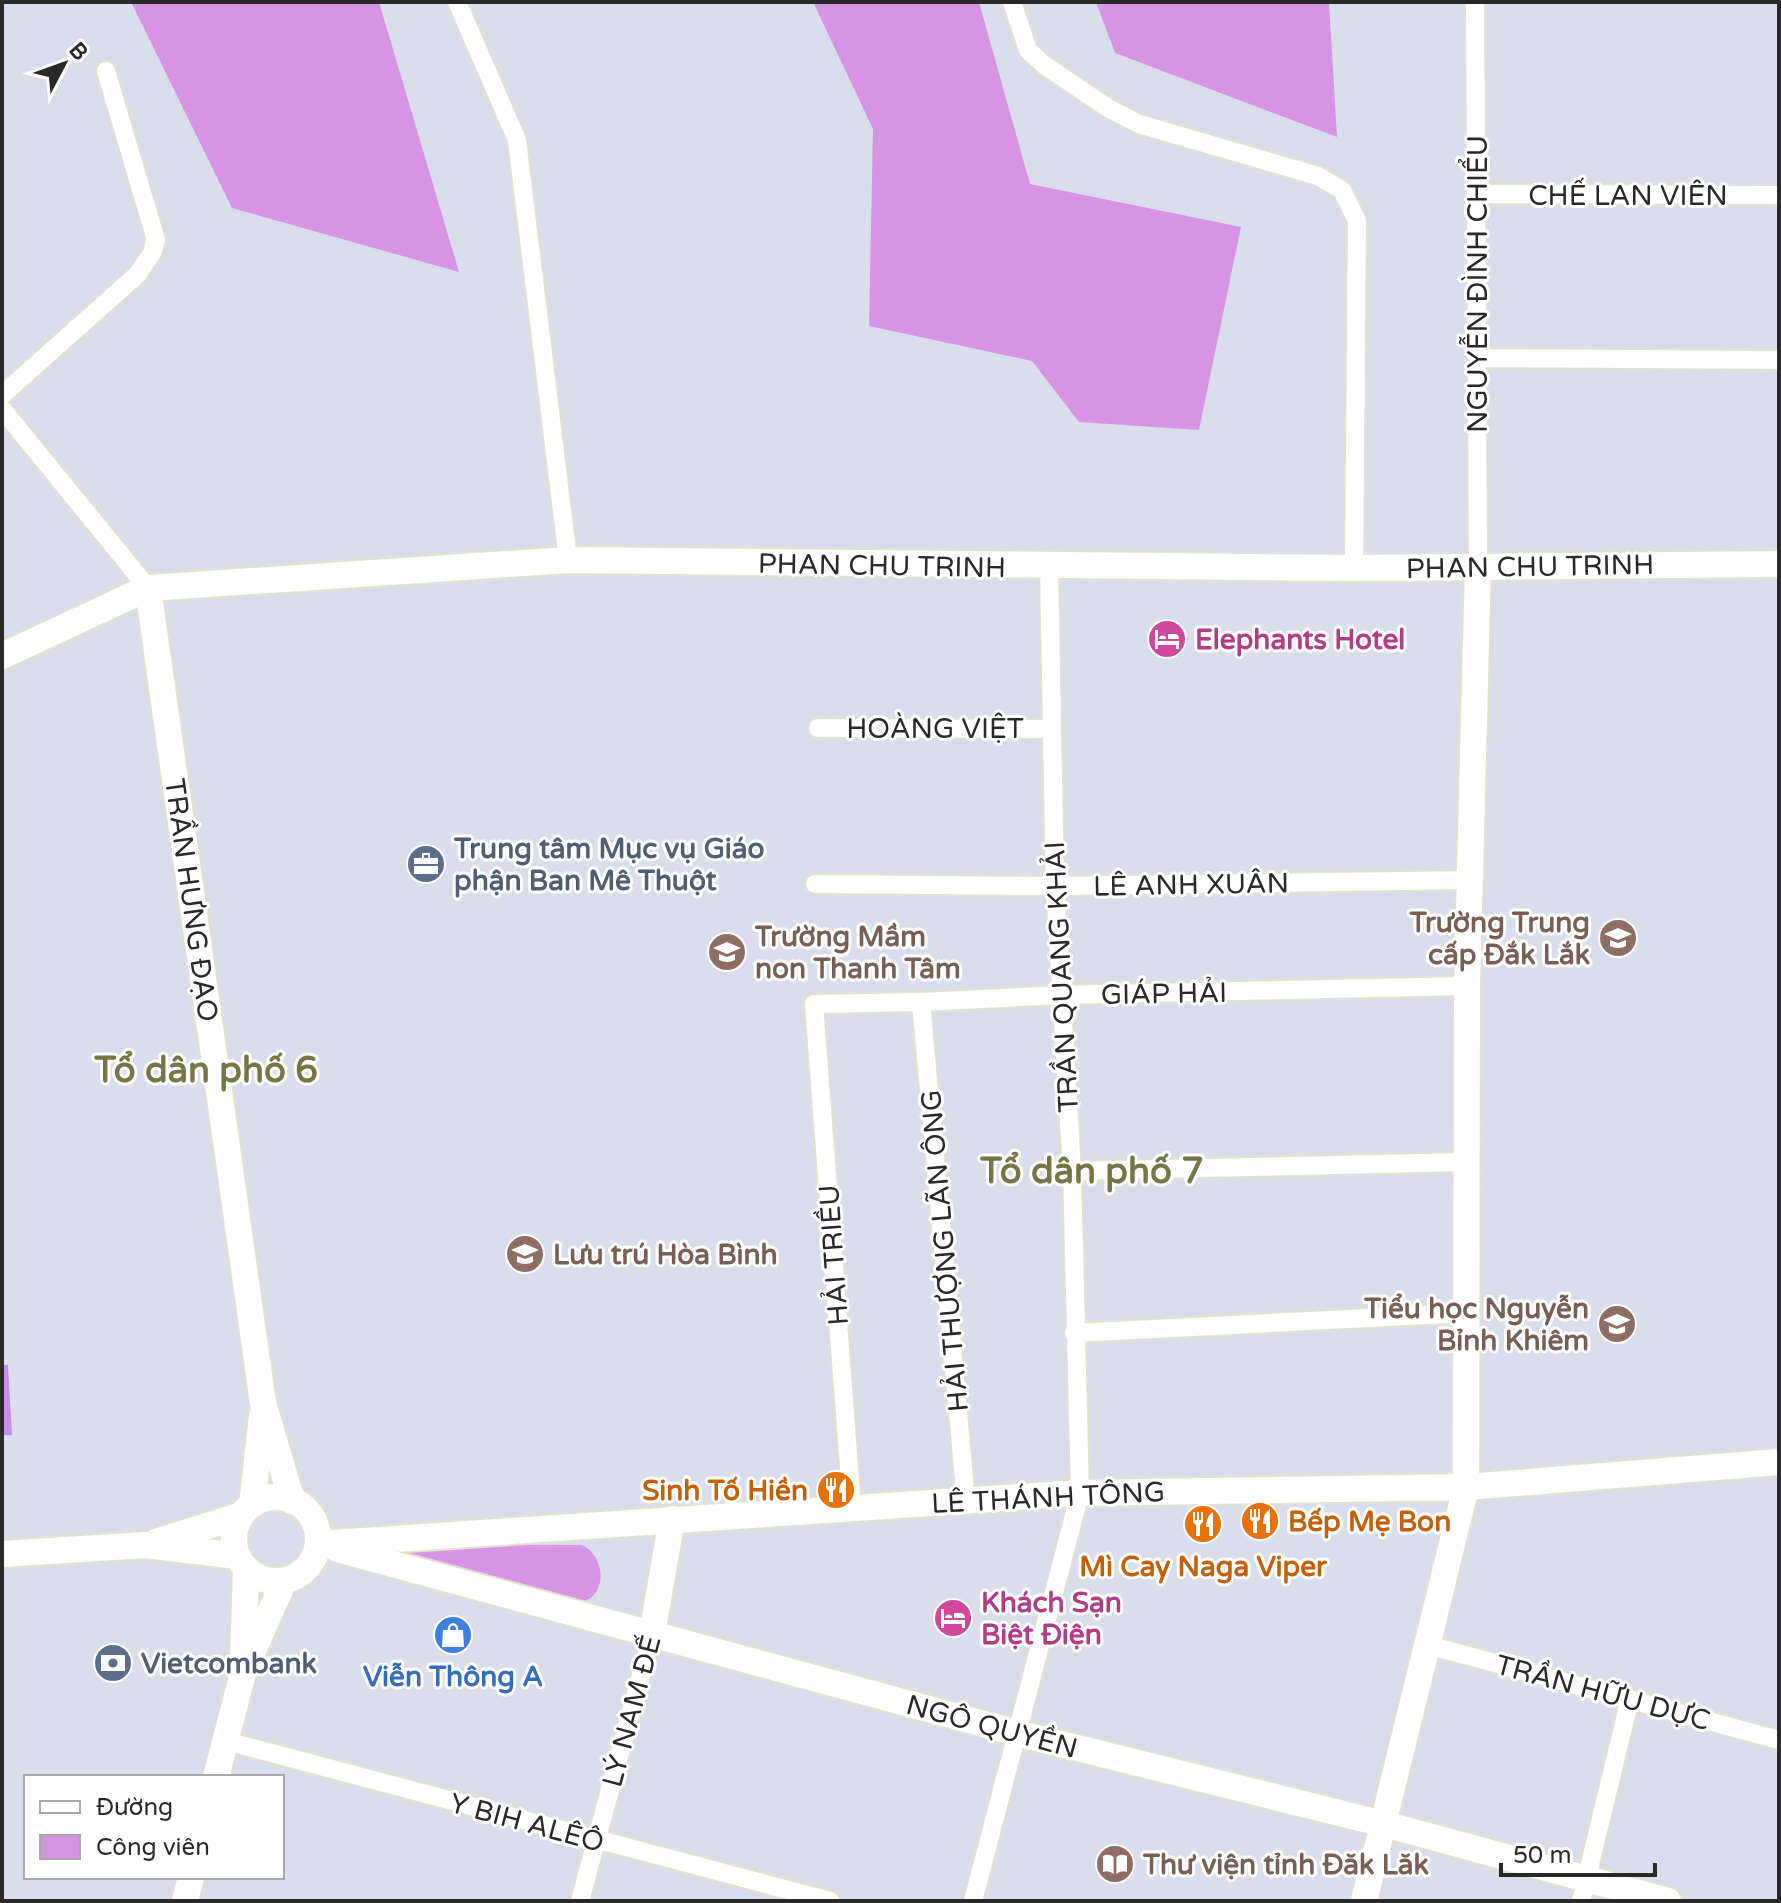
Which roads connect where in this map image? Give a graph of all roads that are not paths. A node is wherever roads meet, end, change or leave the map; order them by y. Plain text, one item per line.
1 (457, 2) edge
2 (1012, 2) edge
3 (1475, 2) edge
4 (106, 71) dead end
5 (1477, 194) junction
6 (1779, 195) edge
7 (1477, 358) junction
8 (1779, 360) edge
9 (2, 395) edge
10 (2, 409) edge
11 (568, 560) junction
12 (1779, 564) edge
13 (1478, 566) junction
14 (1049, 567) junction
15 (1354, 568) junction
16 (148, 588) junction
17 (2, 656) edge
18 (818, 728) dead end
19 (1052, 729) junction
20 (1470, 880) junction
21 (815, 884) dead end
22 (1055, 886) junction
23 (1467, 986) junction
24 (1061, 995) junction
25 (921, 1002) junction
26 (814, 1004) joint
27 (1466, 1162) junction
28 (1072, 1171) junction
29 (1466, 1313) junction
30 (1074, 1333) junction
31 (263, 1403) junction
32 (1779, 1462) edge
33 (1466, 1487) junction
34 (1080, 1493) junction
35 (292, 1501) junction
36 (966, 1501) junction
37 (852, 1507) junction
38 (247, 1510) junction
39 (672, 1519) junction
40 (318, 1544) junction
41 (145, 1545) junction
42 (2, 1554) edge
43 (242, 1562) junction
44 (284, 1581) junction
45 (652, 1634) junction
46 (1428, 1645) junction
47 (243, 1673) junction
48 (1630, 1699) junction
49 (1017, 1733) junction
50 (1779, 1740) edge
51 (226, 1741) junction
52 (217, 1775) edge
53 (1384, 1824) junction
54 (595, 1841) junction
55 (190, 1879) edge
56 (1583, 1890) edge
57 (185, 1901) edge
58 (580, 1901) edge
59 (830, 1901) edge
60 (973, 1901) edge
61 (1364, 1901) edge
62 (1668, 1901) edge

1 - 11 street
2 - 15 street
3 - 5 street, NGUYỄN ĐÌNH CHIỂU
4 - 9 street
5 - 6 street, CHẾ LAN VIÊN
5 - 7 street, NGUYỄN ĐÌNH CHIỂU
7 - 8 street
7 - 13 street, NGUYỄN ĐÌNH CHIỂU
10 - 16 street
11 - 14 street, PHAN CHU TRINH
11 - 16 street, PHAN CHU TRINH
12 - 13 street, PHAN CHU TRINH
13 - 15 street, PHAN CHU TRINH
13 - 20 street
14 - 15 street, PHAN CHU TRINH
14 - 19 street, TRẦN QUANG KHẢI
16 - 17 street, PHAN CHU TRINH
16 - 31 street, TRẦN HƯNG ĐẠO
18 - 19 street, HOÀNG VIỆT
19 - 22 street, TRẦN QUANG KHẢI
20 - 22 street, LÊ ANH XUÂN
20 - 23 street
21 - 22 street, LÊ ANH XUÂN
22 - 24 street, TRẦN QUANG KHẢI
23 - 24 street, GIÁP HẢI
23 - 27 street
24 - 25 street, GIÁP HẢI
24 - 28 street, TRẦN QUANG KHẢI
25 - 26 street, GIÁP HẢI
25 - 36 street, HẢI THƯỢNG LÃN ÔNG
26 - 37 street, HẢI TRIỀU
27 - 28 street
27 - 29 street
28 - 30 street, TRẦN QUANG KHẢI
29 - 30 street
29 - 33 street
30 - 34 street, TRẦN QUANG KHẢI
31 - 35 street, TRẦN HƯNG ĐẠO
31 - 38 street, TRẦN HƯNG ĐẠO
32 - 33 street, LÊ THÁNH TÔNG
33 - 34 street, LÊ THÁNH TÔNG
33 - 46 street
34 - 36 street, LÊ THÁNH TÔNG
34 - 49 street, TRẦN QUANG KHẢI
35 - 38 street
35 - 40 street
36 - 37 street, LÊ THÁNH TÔNG
37 - 39 street, LÊ THÁNH TÔNG
38 - 41 street
38 - 43 street
39 - 40 street, LÊ THÁNH TÔNG
39 - 45 street, LÝ NAM ĐẾ
40 - 44 street
40 - 45 street, NGÔ QUYỀN
41 - 42 street
41 - 43 street
43 - 44 street
43 - 47 street
44 - 47 street
45 - 49 street, NGÔ QUYỀN
45 - 54 street, LÝ NAM ĐẾ
46 - 48 street, TRẦN HỮU DỰC
46 - 53 street
47 - 51 street
48 - 50 street, TRẦN HỮU DỰC
48 - 56 street
49 - 53 street, NGÔ QUYỀN
49 - 60 street, TRẦN QUANG KHẢI
51 - 52 street
51 - 54 street, Y BIH ALÊÔ
53 - 56 street, NGÔ QUYỀN
53 - 61 street
54 - 58 street, LÝ NAM ĐẾ
54 - 59 street, Y BIH ALÊÔ
55 - 57 street
56 - 62 street, NGÔ QUYỀN

